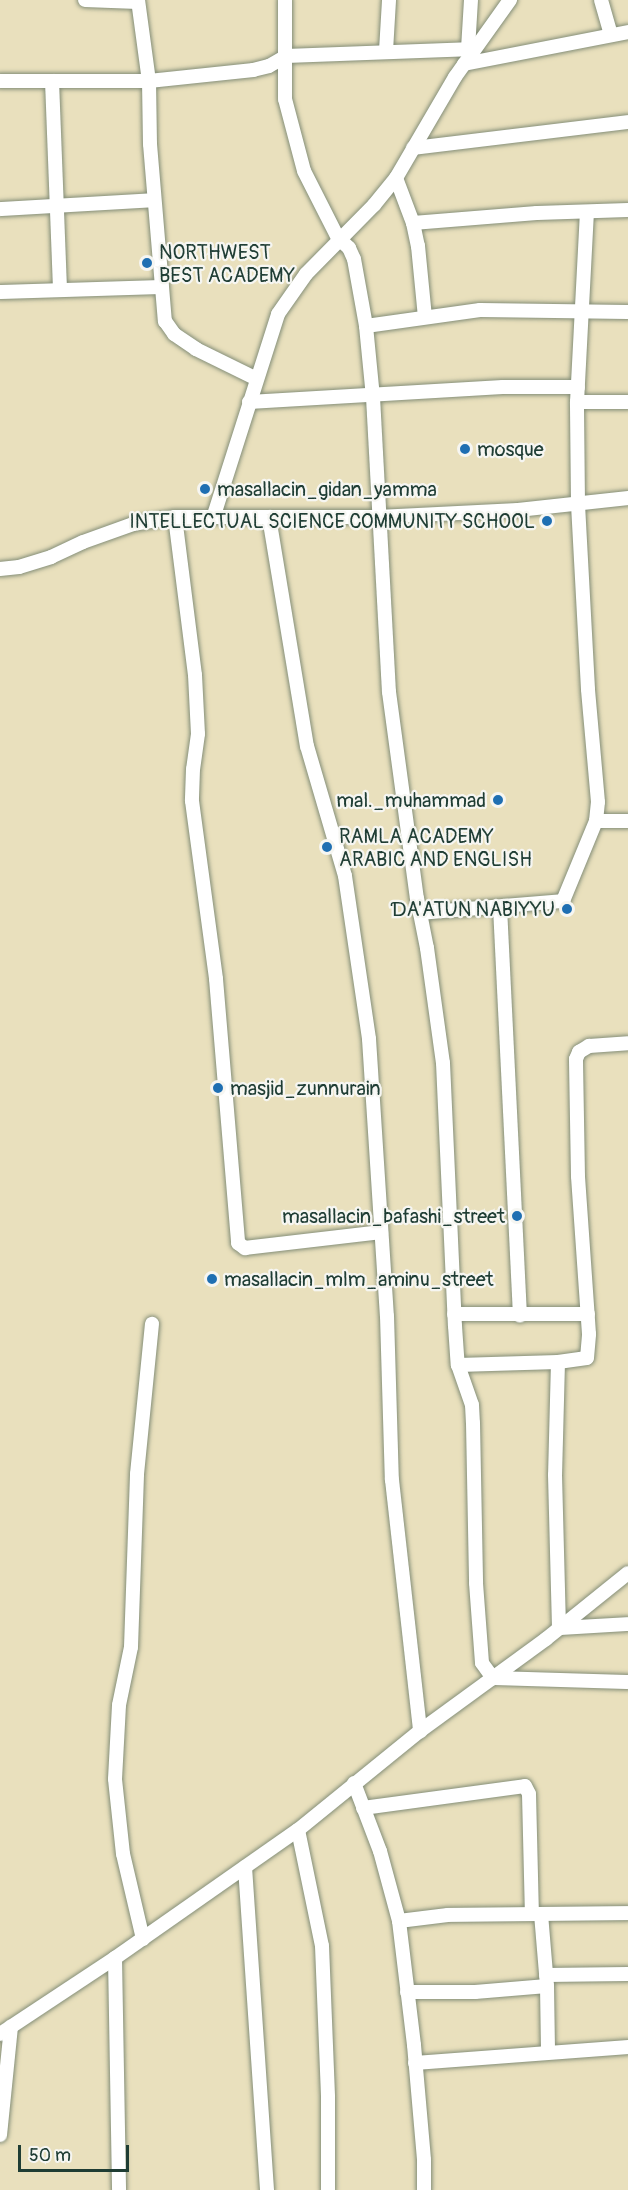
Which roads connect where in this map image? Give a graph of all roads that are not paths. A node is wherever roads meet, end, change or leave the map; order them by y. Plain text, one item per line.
1 (86, 0) edge
2 (285, 0) edge
3 (389, 0) edge
4 (471, 0) edge
5 (510, 0) edge
6 (601, 0) edge
7 (138, 1) edge
8 (628, 32) edge
9 (611, 35) junction
10 (471, 49) junction
11 (386, 51) junction
12 (286, 56) junction
13 (464, 64) junction
14 (0, 81) edge
15 (52, 81) junction
16 (149, 81) junction
17 (628, 122) edge
18 (413, 148) junction
19 (396, 178) junction
20 (154, 200) junction
21 (57, 207) junction
22 (0, 209) edge
23 (628, 210) edge
24 (587, 213) junction
25 (413, 223) junction
26 (338, 238) junction
27 (162, 287) junction
28 (60, 290) junction
29 (0, 292) edge
30 (584, 310) junction
31 (628, 312) edge
32 (424, 317) junction
33 (366, 326) junction
34 (255, 378) junction
35 (578, 387) junction
36 (373, 397) junction
37 (249, 402) junction
38 (577, 402) junction
39 (628, 402) edge
40 (628, 498) edge
41 (578, 503) junction
42 (214, 515) junction
43 (175, 517) junction
44 (269, 517) junction
45 (378, 517) junction
46 (0, 569) edge
47 (596, 821) junction
48 (628, 821) edge
49 (500, 907) junction
50 (420, 913) junction
51 (628, 1043) edge
52 (381, 1232) junction
53 (454, 1314) junction
54 (588, 1314) junction
55 (520, 1316) junction
56 (152, 1324) dead end
57 (558, 1362) junction
58 (458, 1365) junction
59 (628, 1573) edge
60 (628, 1624) edge
61 (559, 1628) junction
62 (493, 1678) junction
63 (628, 1682) edge
64 (420, 1731) junction
65 (354, 1783) junction
66 (363, 1808) junction
67 (298, 1830) junction
68 (245, 1867) junction
69 (628, 1913) edge
70 (537, 1914) junction
71 (399, 1921) junction
72 (143, 1939) junction
73 (115, 1958) junction
74 (628, 1974) edge
75 (547, 1981) junction
76 (407, 1992) junction
77 (5, 2031) edge
78 (628, 2047) edge
79 (548, 2051) junction
80 (415, 2063) junction
81 (0, 2134) edge
82 (119, 2190) edge
83 (267, 2190) edge
84 (328, 2190) edge
85 (424, 2190) edge

1 - 7 street
2 - 12 street
3 - 11 street
4 - 10 street
5 - 10 street
6 - 9 street
7 - 16 street
8 - 9 street
9 - 13 street
10 - 11 street
10 - 13 street
11 - 12 street
12 - 16 street
12 - 26 street
13 - 18 street
14 - 15 street
15 - 16 street
15 - 21 street
16 - 20 street
17 - 18 street
18 - 19 street
19 - 25 street
19 - 26 street
20 - 21 street
20 - 27 street
21 - 22 street
21 - 28 street
23 - 24 street
24 - 25 street
24 - 30 street
25 - 32 street
26 - 33 street
26 - 34 street
27 - 28 street
27 - 34 street
28 - 29 street
30 - 31 street
30 - 32 street
30 - 35 street
32 - 33 street
33 - 36 street
34 - 37 street
35 - 36 street
35 - 38 street
36 - 37 street
36 - 45 street
37 - 42 street
38 - 39 street
38 - 41 street
40 - 41 street
41 - 45 street
41 - 47 street
42 - 43 street
42 - 44 street
43 - 46 street
43 - 52 street
44 - 45 street
44 - 52 street
45 - 50 street
47 - 48 street
47 - 49 street
49 - 50 street
49 - 55 street
50 - 53 street
51 - 54 street
52 - 64 street
53 - 55 street
53 - 58 street
54 - 55 street
54 - 57 street
56 - 72 street
57 - 58 street
57 - 61 street
58 - 62 street
59 - 61 street
60 - 61 street
61 - 62 street
62 - 63 street
62 - 64 street
64 - 65 street
65 - 66 street
65 - 67 street
66 - 70 street
66 - 71 street
67 - 68 street
67 - 84 street
68 - 72 street
68 - 83 street
69 - 70 street
70 - 71 street
70 - 75 street
71 - 76 street
72 - 73 street
73 - 77 street
73 - 82 street
74 - 75 street
75 - 76 street
75 - 79 street
76 - 80 street
77 - 81 street
78 - 79 street
79 - 80 street
80 - 85 street

